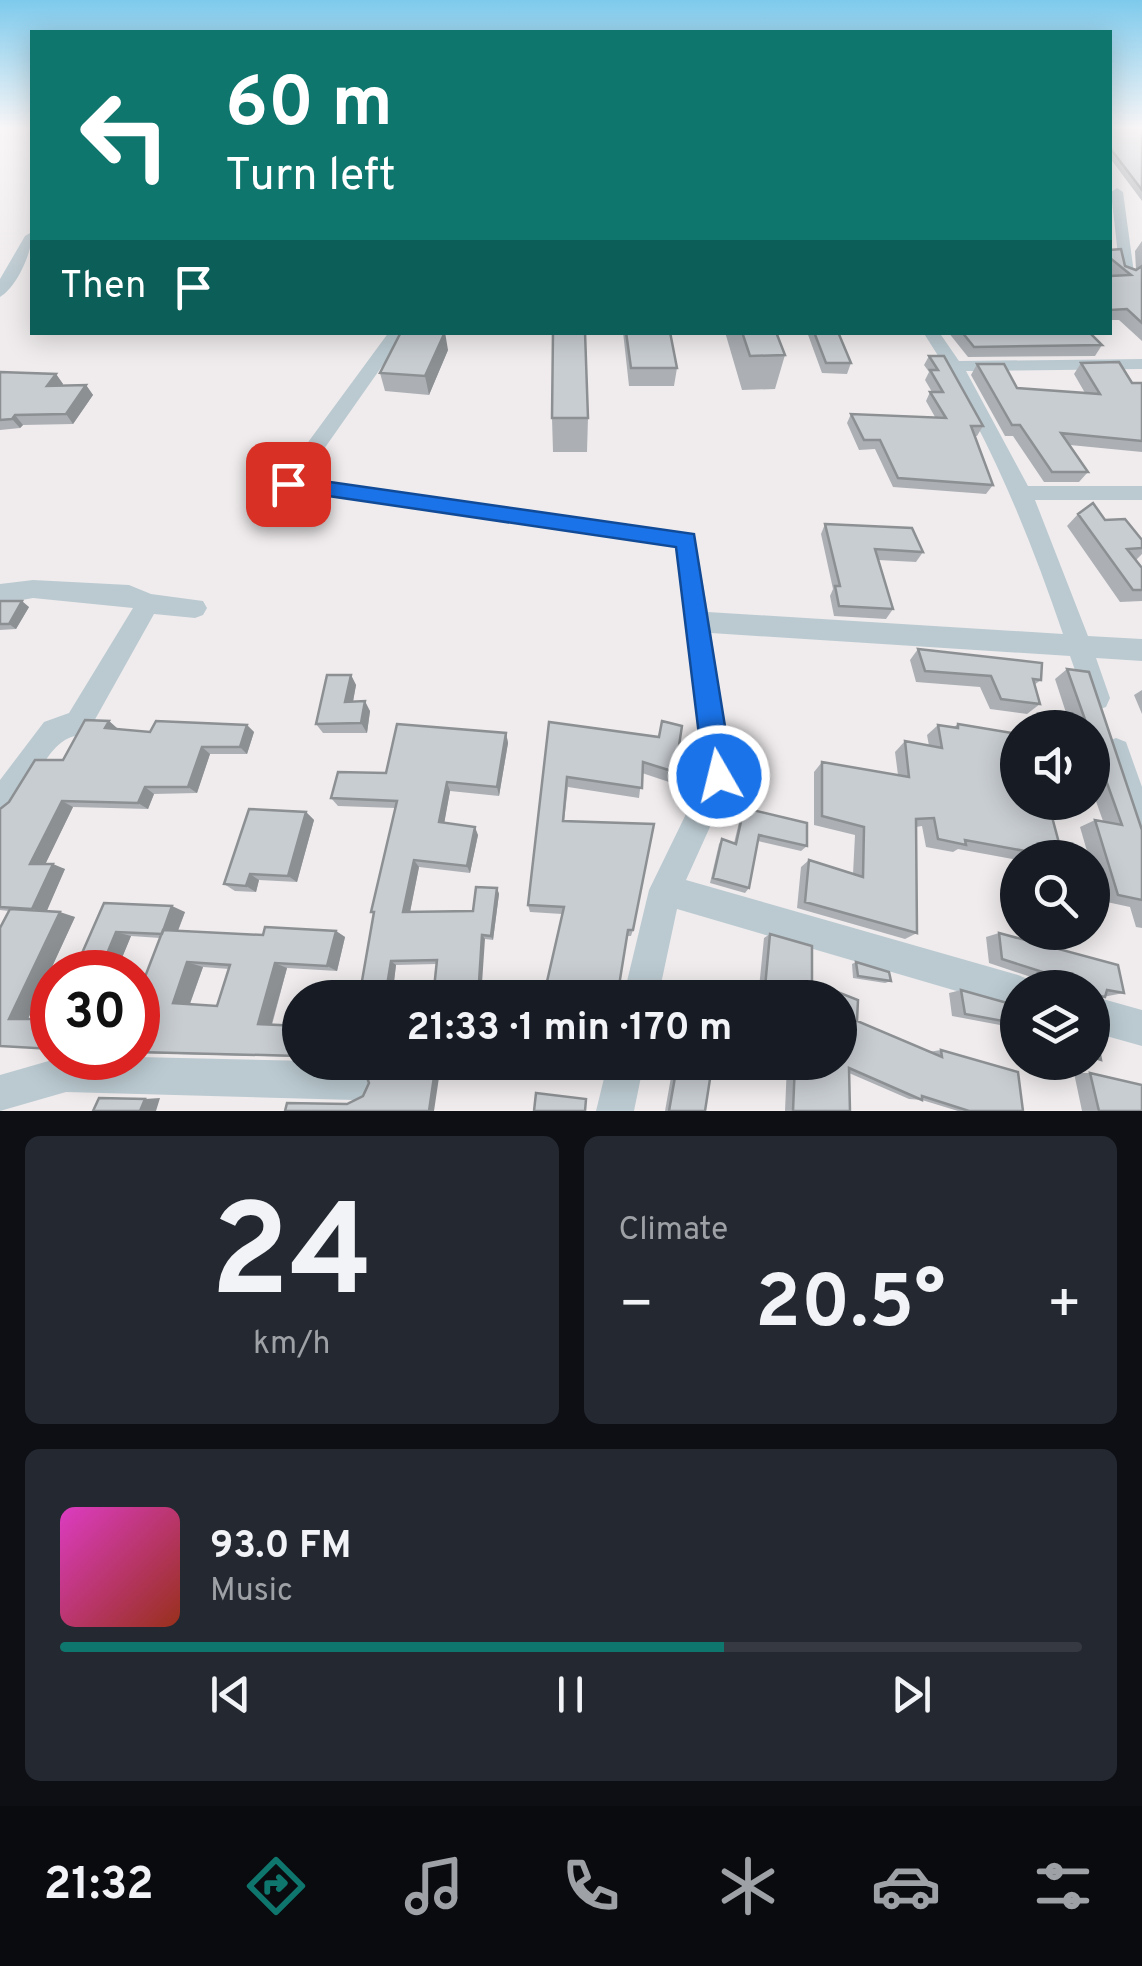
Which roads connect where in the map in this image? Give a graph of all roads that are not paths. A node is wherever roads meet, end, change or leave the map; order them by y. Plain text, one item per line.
1 (1114, 192) edge
2 (1137, 195) edge
3 (30, 240) edge
4 (1135, 273) edge
5 (0, 292) edge
6 (396, 335) edge
7 (934, 335) edge
8 (1142, 364) edge
9 (956, 366) junction
10 (1024, 493) junction
11 (1142, 493) edge
12 (0, 594) edge
13 (148, 604) junction
14 (195, 608) dead end
15 (697, 622) junction
16 (1079, 644) junction
17 (1142, 650) edge
18 (0, 807) edge
19 (1142, 830) edge
20 (665, 890) junction
21 (644, 980) edge
22 (1000, 987) edge
23 (1110, 1019) edge
24 (1142, 1028) edge
25 (622, 1080) edge
26 (354, 1081) dead end
27 (0, 1094) edge
28 (615, 1111) edge

1 - 2 street
1 - 4 street
3 - 5 street
6 - 15 street
7 - 9 street
8 - 9 street
9 - 10 street
10 - 11 street
10 - 16 street
12 - 13 street
13 - 14 street
13 - 18 street
15 - 16 street
15 - 20 street
16 - 17 street
16 - 19 street
20 - 21 street
20 - 22 street
23 - 24 street
25 - 28 street
26 - 27 street

